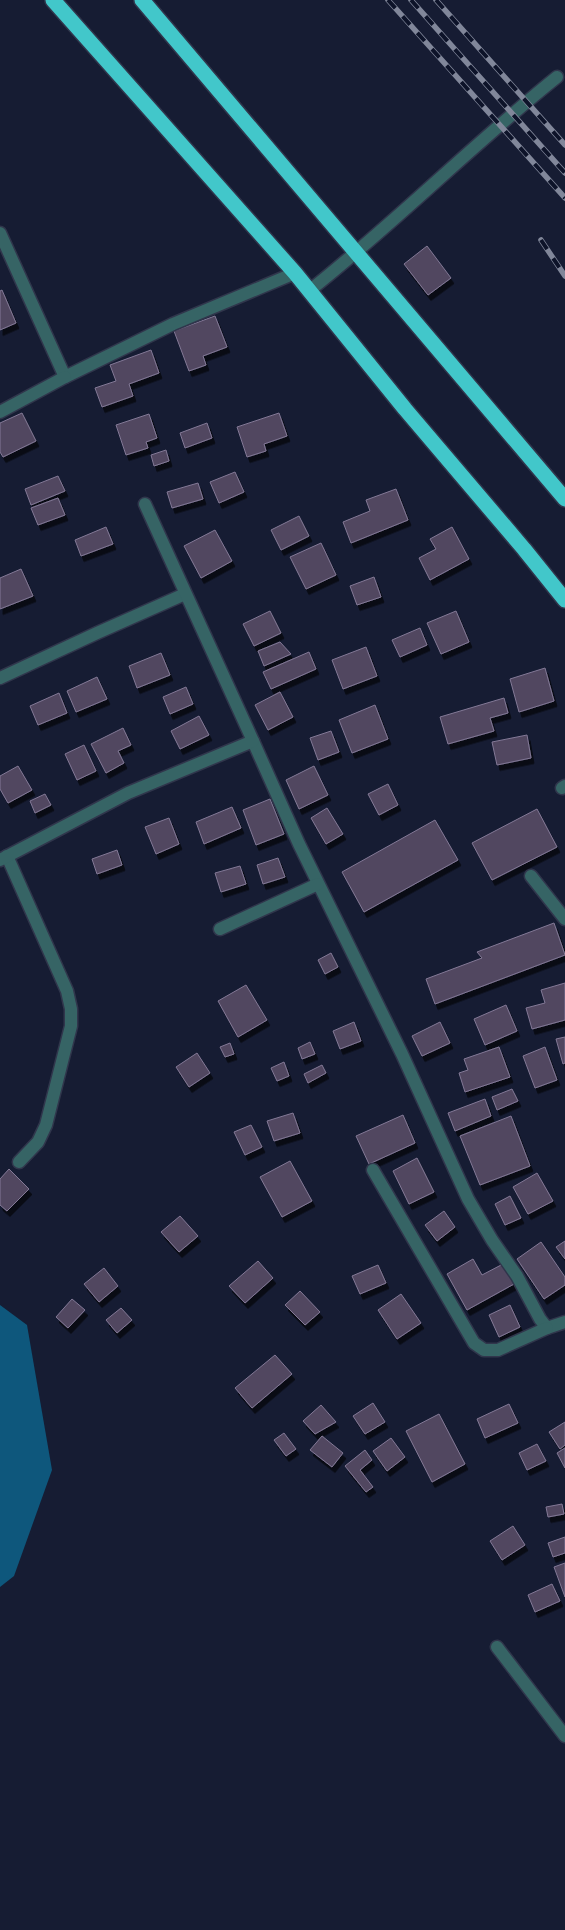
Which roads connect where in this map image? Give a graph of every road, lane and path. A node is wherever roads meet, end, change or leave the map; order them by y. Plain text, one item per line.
1 (53, 0) edge
2 (142, 0) edge
3 (557, 77) dead end
4 (0, 233) edge
5 (357, 254) junction
6 (295, 273) junction
7 (309, 291) junction
8 (65, 377) junction
9 (0, 412) edge
10 (565, 499) edge
11 (145, 504) dead end
12 (185, 594) junction
13 (565, 600) edge
14 (0, 678) edge
15 (253, 741) junction
16 (4, 858) edge
17 (532, 876) dead end
18 (318, 884) junction
19 (565, 919) edge
20 (220, 929) dead end
21 (19, 1162) dead end
22 (374, 1170) dead end
23 (565, 1322) edge
24 (547, 1328) junction
25 (497, 1647) dead end
26 (565, 1736) edge

1 - 6 highway
2 - 5 highway
3 - 5 street
4 - 8 street
5 - 7 street
5 - 10 highway
6 - 7 highway
6 - 8 street
7 - 13 highway
8 - 9 street
11 - 12 street
12 - 14 street
12 - 15 street
15 - 16 street
15 - 18 street
16 - 21 street
17 - 19 street
18 - 20 street
18 - 24 street
22 - 24 street
23 - 24 street
25 - 26 street

